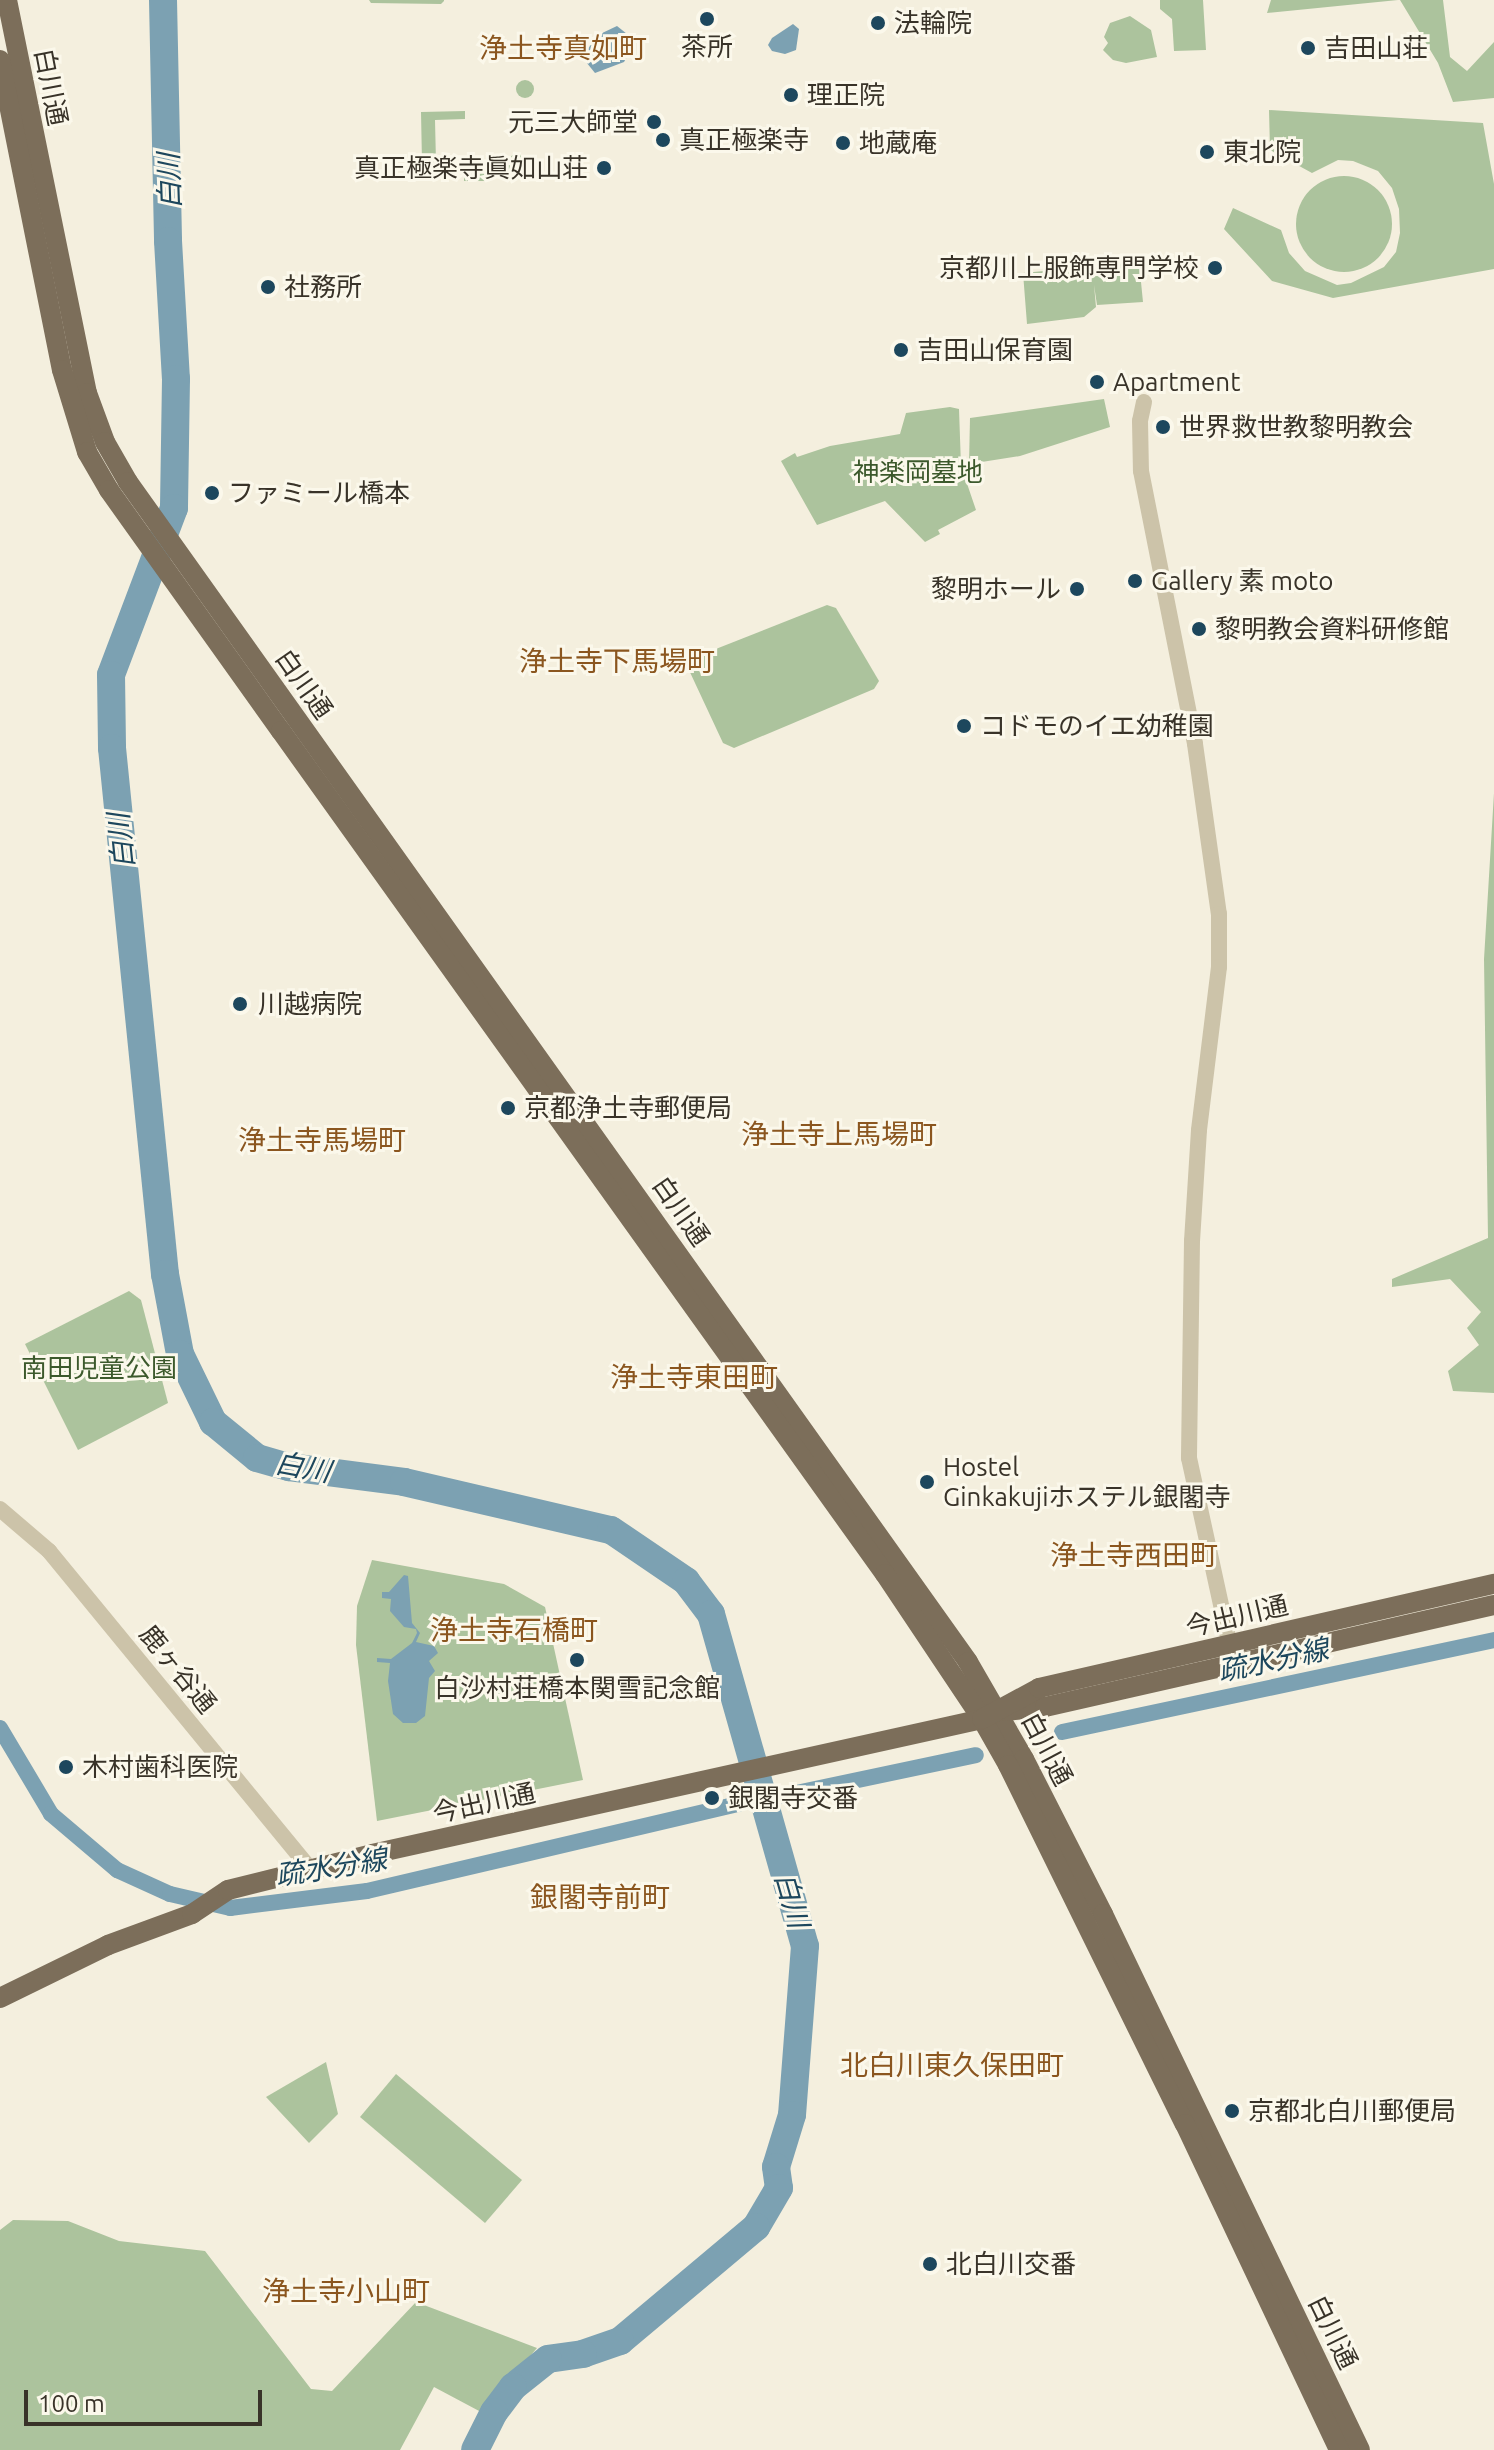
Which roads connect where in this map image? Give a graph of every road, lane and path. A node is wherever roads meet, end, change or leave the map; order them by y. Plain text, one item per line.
1 (7, 0) edge
2 (0, 60) edge
3 (1144, 402) dead end
4 (0, 1509) edge
5 (1494, 1584) edge
6 (1494, 1605) edge
7 (1229, 1644) junction
8 (1233, 1665) junction
9 (990, 1716) junction
10 (310, 1869) junction
11 (0, 1998) edge
12 (1339, 2450) edge
13 (1360, 2450) edge

1 - 9 main road, 白川通
2 - 9 main road, 白川通
3 - 7 street
4 - 10 street, 鹿ヶ谷通
5 - 7 main road, 今出川通
6 - 8 main road, 今出川通
7 - 8 street
7 - 9 main road, 今出川通
8 - 9 main road, 今出川通
9 - 10 main road, 今出川通
9 - 12 main road, 白川通
9 - 13 main road, 白川通
10 - 11 main road, 今出川通

